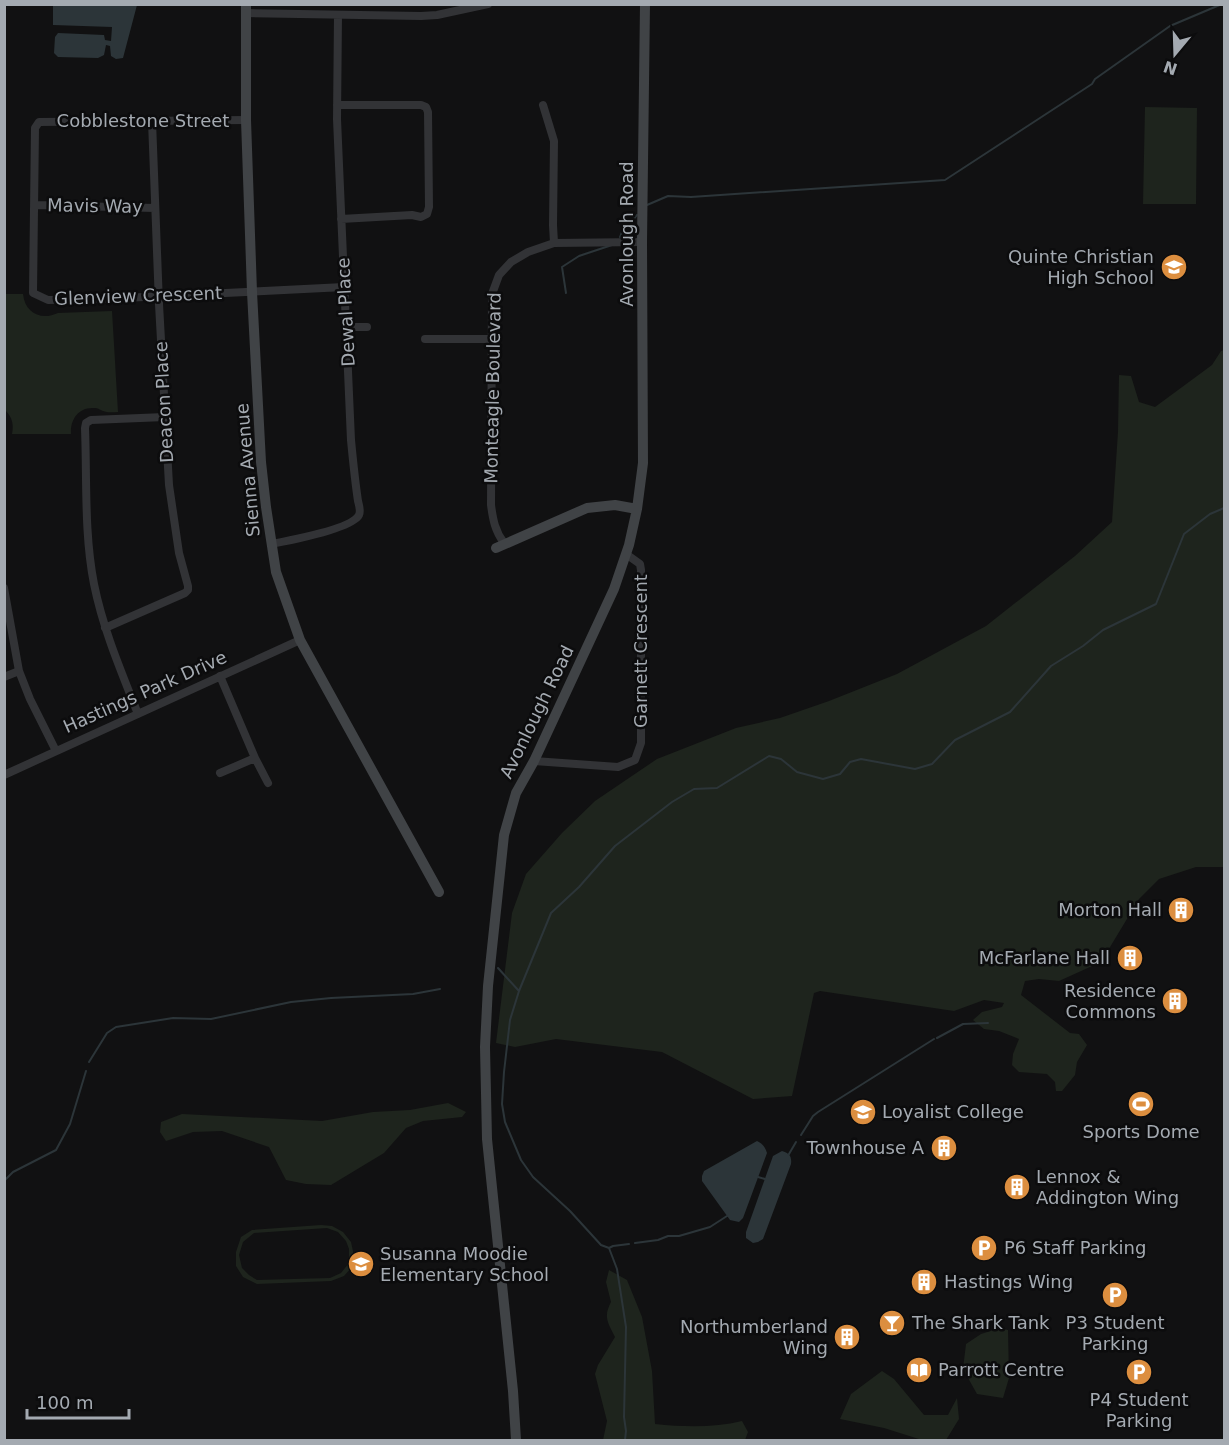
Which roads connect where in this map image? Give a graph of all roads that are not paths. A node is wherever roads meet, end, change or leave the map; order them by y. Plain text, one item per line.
1 (488, 4) edge
2 (645, 4) edge
3 (246, 9) edge
4 (338, 15) junction
5 (337, 105) junction
6 (543, 105) dead end
7 (246, 120) junction
8 (152, 121) junction
9 (39, 122) joint
10 (35, 205) junction
11 (155, 208) junction
12 (341, 219) junction
13 (642, 242) junction
14 (554, 243) junction
15 (344, 288) junction
16 (252, 292) junction
17 (159, 296) junction
18 (346, 327) junction
19 (367, 327) dead end
20 (425, 339) dead end
21 (491, 339) junction
22 (165, 417) junction
23 (637, 509) junction
24 (271, 544) junction
25 (500, 546) joint
26 (626, 554) junction
27 (4, 588) edge
28 (105, 628) junction
29 (300, 640) junction
30 (19, 671) junction
31 (220, 676) junction
32 (4, 677) edge
33 (138, 714) junction
34 (56, 752) junction
35 (255, 758) junction
36 (534, 761) junction
37 (220, 773) dead end
38 (4, 775) edge
39 (268, 783) dead end
40 (439, 892) dead end
41 (516, 1440) edge

1 - 4 street
2 - 13 street, Avonlough Road
3 - 4 street
3 - 7 street, Sienna Avenue
4 - 5 street, Dewal Place
5 - 12 street, Dewal Place
5 - 12 street
6 - 14 street
7 - 8 street, Cobblestone Street
7 - 16 street, Sienna Avenue
8 - 9 street, Cobblestone Street
8 - 11 street, Deacon Place
9 - 10 street, Glenview Crescent
10 - 11 street, Mavis Way
10 - 17 street, Glenview Crescent
11 - 17 street, Deacon Place
12 - 15 street, Dewal Place
13 - 14 street, Monteagle Boulevard
13 - 23 street, Avonlough Road
14 - 21 street, Monteagle Boulevard
15 - 16 street, Glenview Crescent
15 - 18 street, Dewal Place
16 - 17 street, Glenview Crescent
16 - 24 street, Sienna Avenue
17 - 22 street, Deacon Place
18 - 19 street
18 - 24 street, Dewal Place
20 - 21 street
21 - 25 street, Monteagle Boulevard
22 - 28 street, Deacon Place
22 - 28 street
23 - 25 street
23 - 26 street, Avonlough Road
24 - 29 street, Sienna Avenue
26 - 36 street, Avonlough Road
26 - 36 street, Garnett Crescent
27 - 30 street
28 - 33 street
29 - 31 street, Hastings Park Drive
29 - 40 street, Sienna Avenue
30 - 32 street
30 - 34 street
31 - 33 street, Hastings Park Drive
31 - 35 street
33 - 34 street, Hastings Park Drive
34 - 38 street, Hastings Park Drive
35 - 37 street
35 - 39 street
36 - 41 street, Avonlough Road

